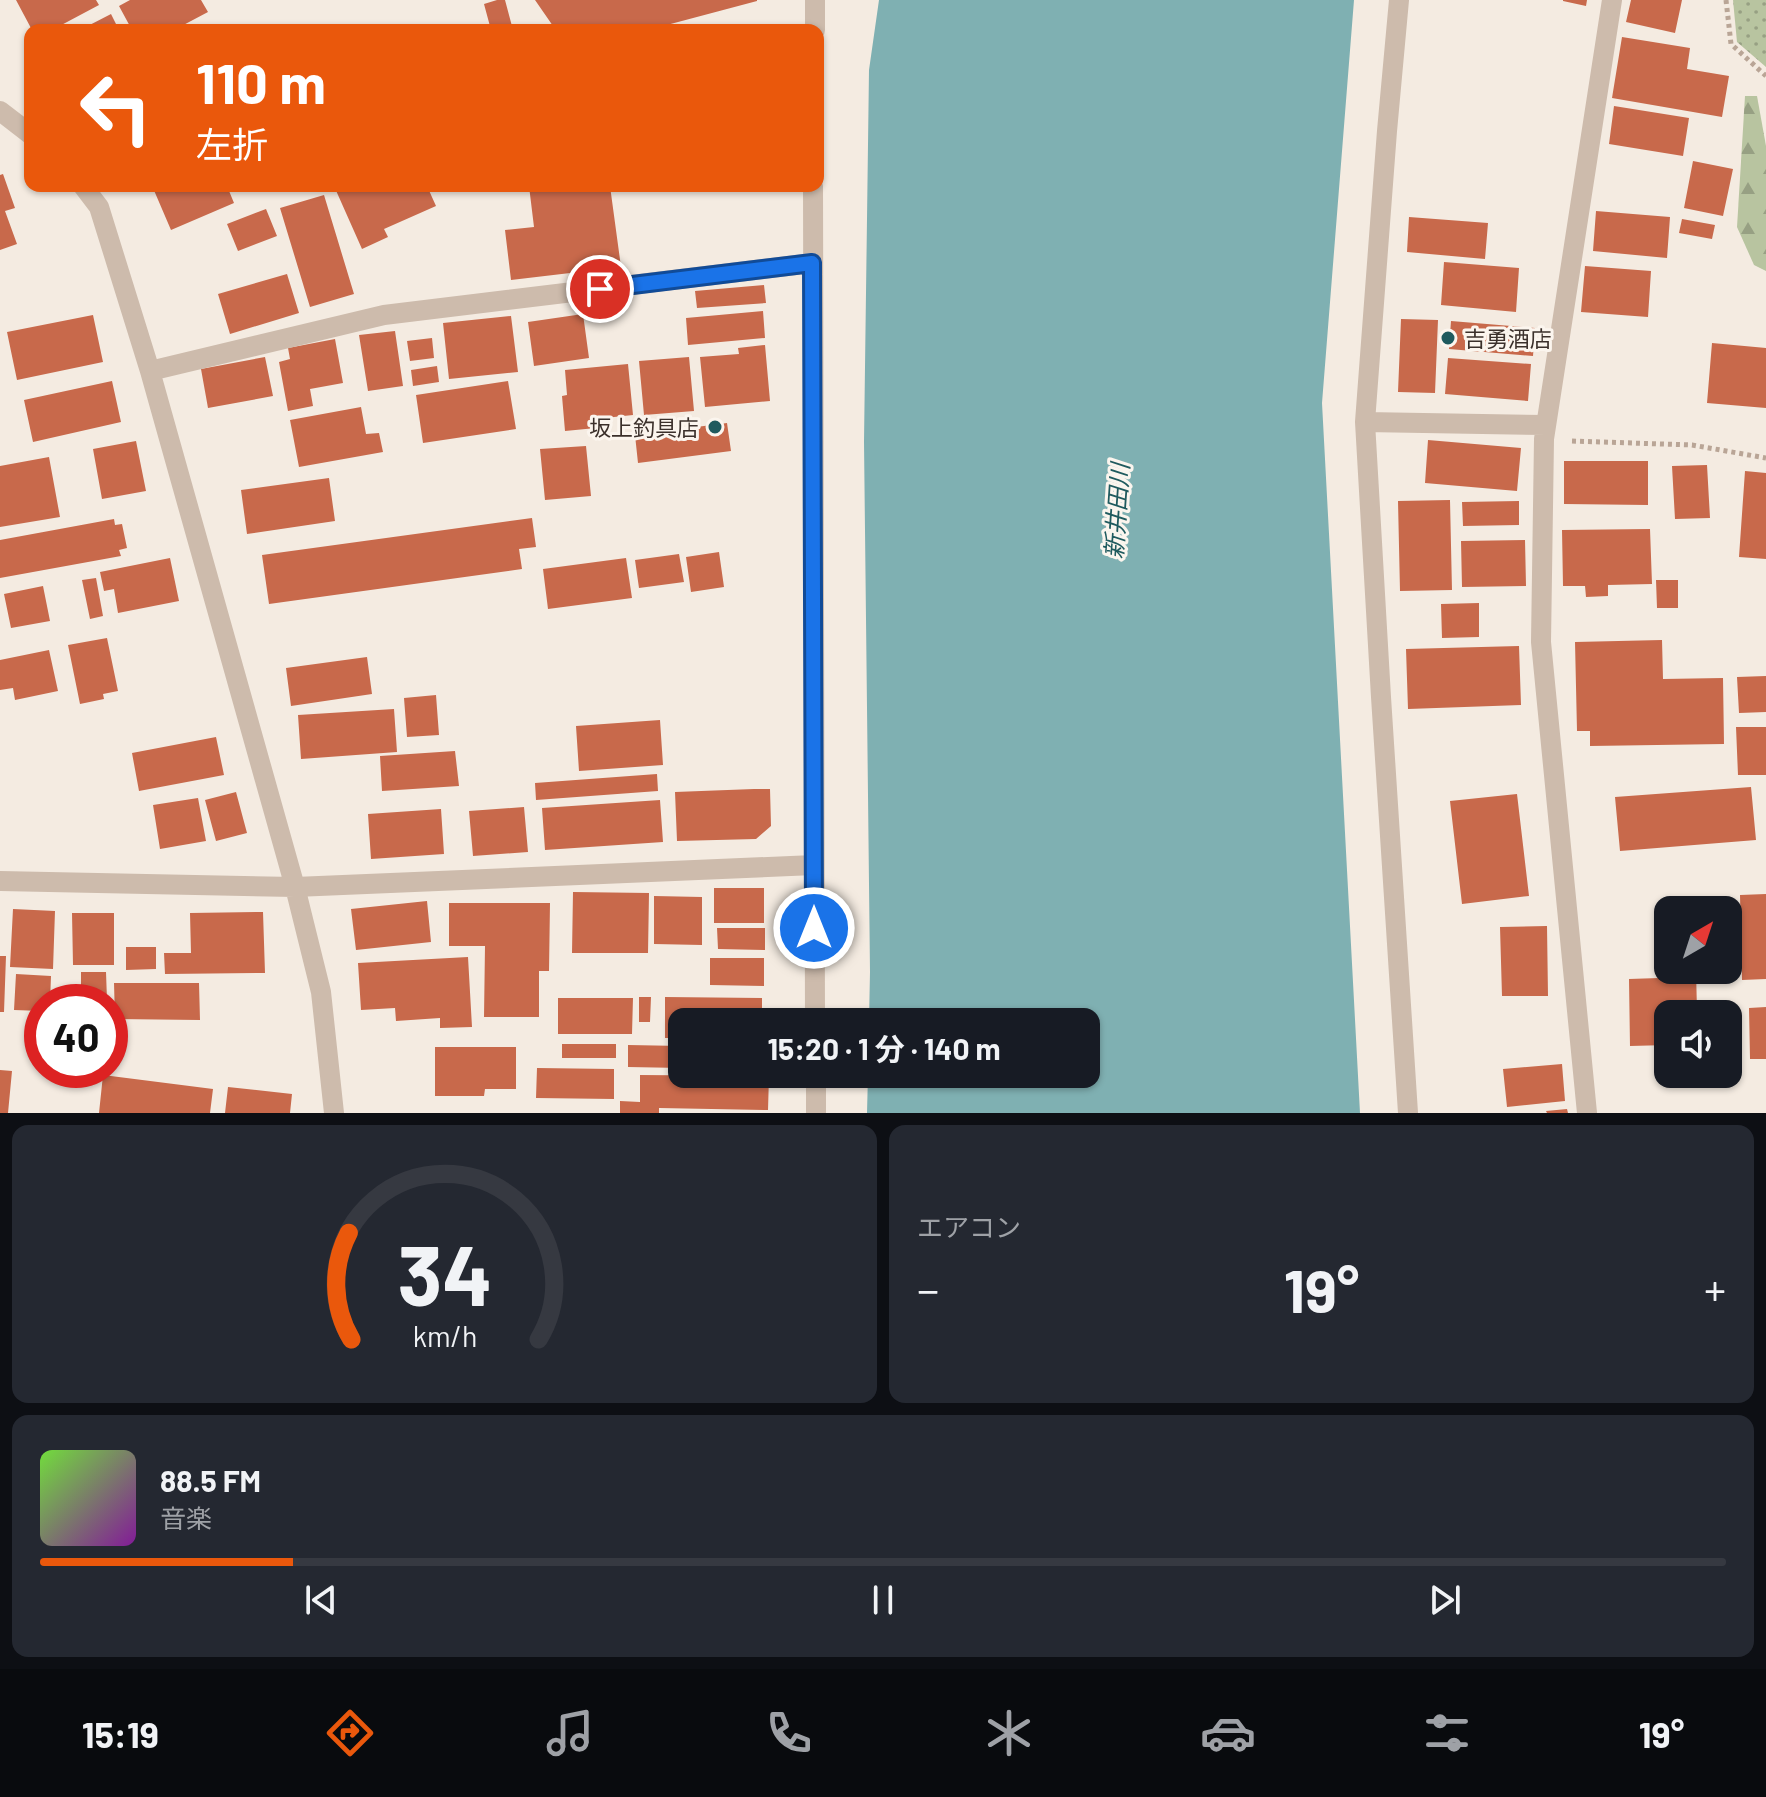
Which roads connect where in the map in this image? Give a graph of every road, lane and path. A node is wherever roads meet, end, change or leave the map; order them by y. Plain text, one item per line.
1 (815, 0) edge
2 (1399, 0) edge
3 (1612, 0) edge
4 (1726, 0) edge
5 (815, 24) edge
6 (1766, 76) edge
7 (0, 111) edge
8 (24, 129) edge
9 (88, 192) edge
10 (813, 192) edge
11 (812, 263) junction
12 (150, 371) junction
13 (1365, 422) junction
14 (1545, 432) junction
15 (1766, 458) edge
16 (814, 865) junction
17 (0, 881) edge
18 (295, 887) junction
19 (815, 1008) edge
20 (816, 1088) edge
21 (334, 1113) edge
22 (816, 1113) edge
23 (1408, 1113) edge
24 (1587, 1113) edge

1 - 5 street
2 - 13 street
3 - 14 street
4 - 6 path
7 - 8 street
9 - 12 street
10 - 11 street
11 - 12 street
11 - 16 street
12 - 18 street
13 - 14 street
13 - 23 street
14 - 15 path
14 - 24 street
16 - 18 street
16 - 19 street
17 - 18 street
18 - 21 street
20 - 22 street

